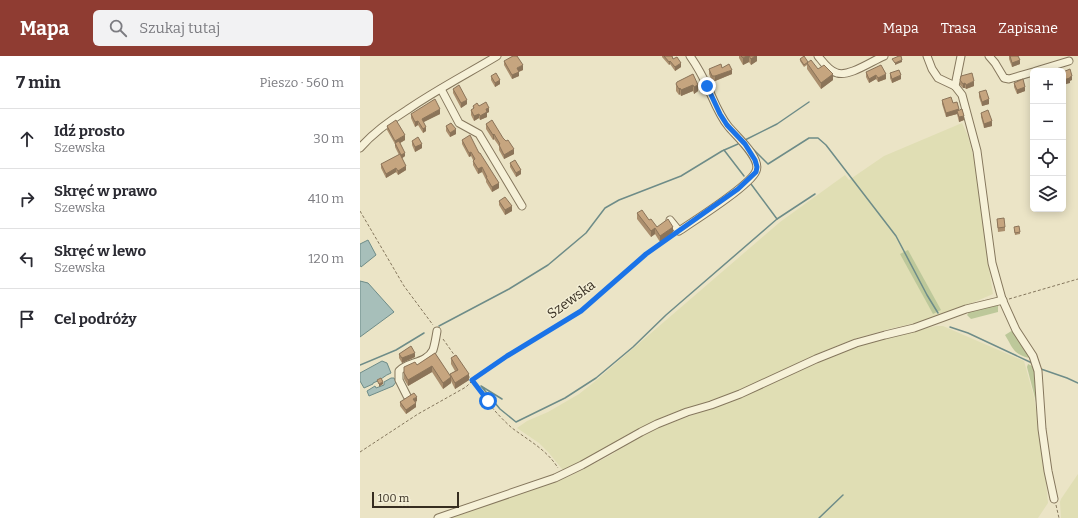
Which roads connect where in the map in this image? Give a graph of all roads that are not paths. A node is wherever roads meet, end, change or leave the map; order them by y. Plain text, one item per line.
1 (497, 56) edge
2 (690, 56) edge
3 (818, 56) edge
4 (884, 56) edge
5 (927, 56) edge
6 (962, 56) edge
7 (989, 56) edge
8 (1069, 61) dead end
9 (1044, 68) edge
10 (1030, 72) edge
11 (955, 86) junction
12 (441, 89) junction
13 (360, 148) edge
14 (522, 206) dead end
15 (670, 220) edge
16 (1003, 300) junction
17 (437, 331) road end
18 (407, 396) edge
19 (1054, 499) road end
20 (438, 518) edge

1 - 12 street
2 - 15 street
3 - 4 street
5 - 11 street
6 - 11 street
7 - 10 street
8 - 9 street
11 - 16 street
12 - 13 street
12 - 14 street
16 - 19 street
16 - 20 street
17 - 18 street

